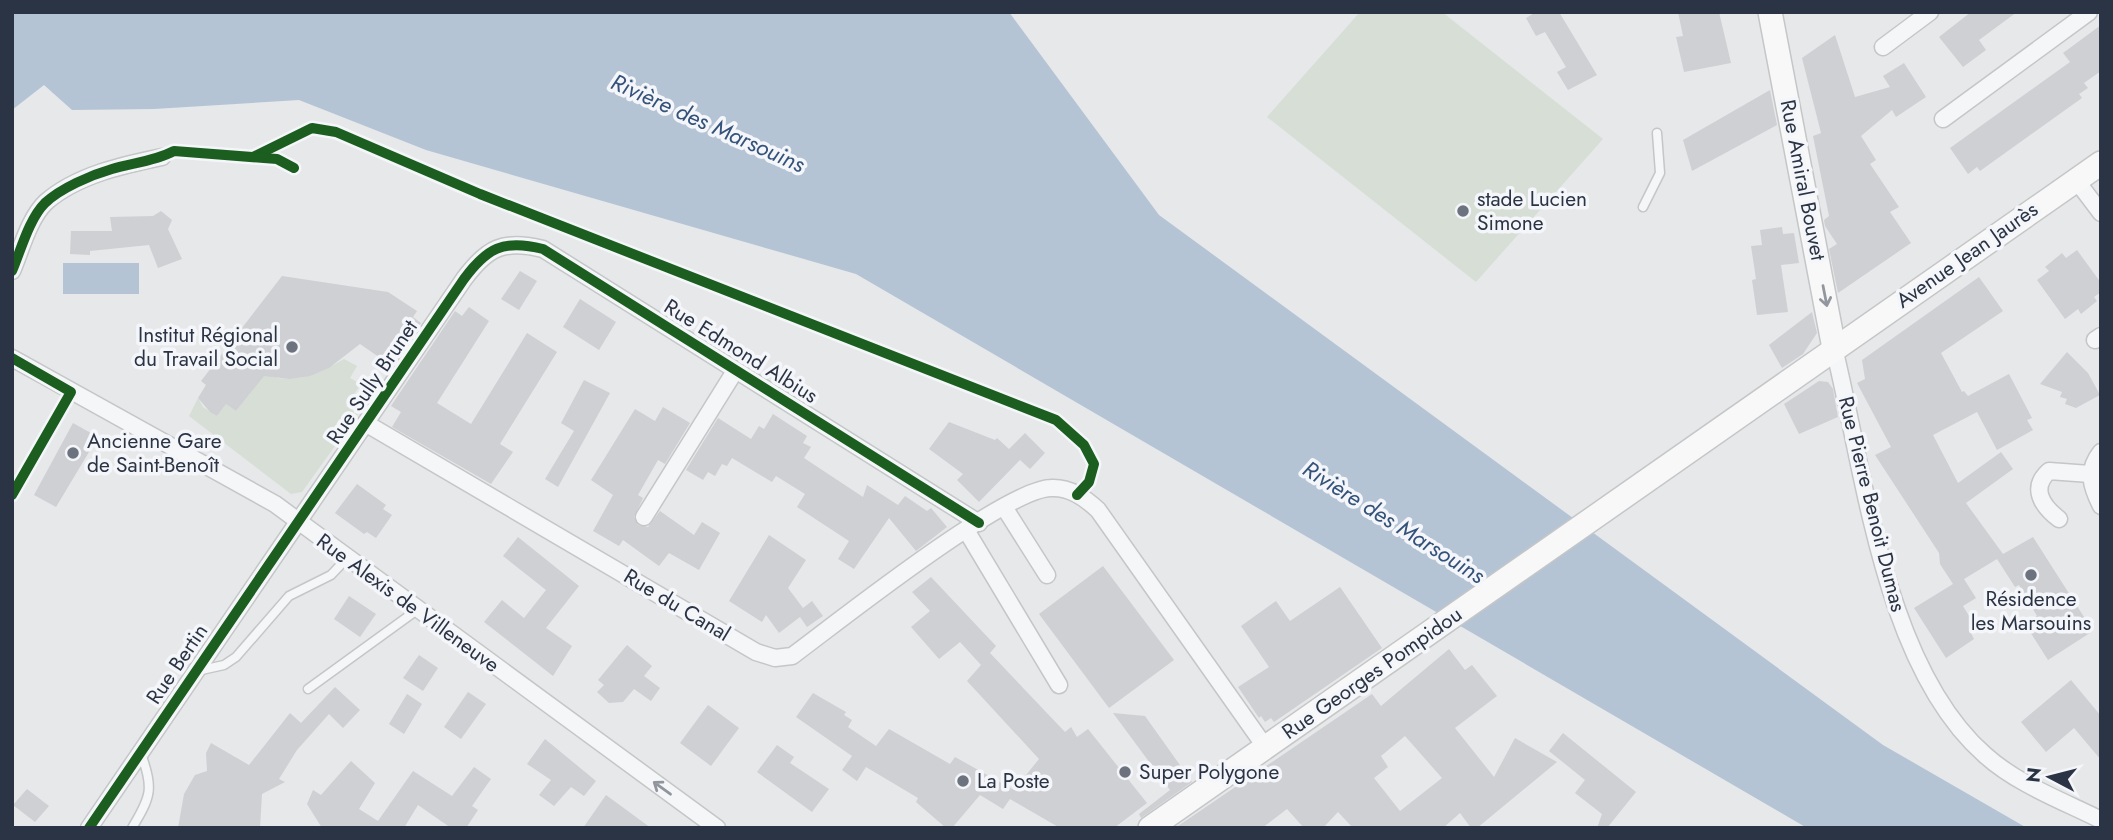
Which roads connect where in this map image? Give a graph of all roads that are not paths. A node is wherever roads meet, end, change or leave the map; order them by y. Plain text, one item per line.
1 (1770, 12) edge
2 (1930, 12) edge
3 (2089, 12) edge
4 (1883, 47) dead end
5 (1942, 119) dead end
6 (1657, 133) dead end
7 (162, 157) dead end
8 (2101, 163) edge
9 (2076, 180) junction
10 (1643, 207) dead end
11 (2101, 213) edge
12 (477, 262) joint
13 (12, 271) edge
14 (1834, 348) junction
15 (12, 358) edge
16 (734, 370) junction
17 (367, 424) junction
18 (2101, 452) edge
19 (2090, 474) junction
20 (2101, 506) edge
21 (1004, 508) junction
22 (644, 517) dead end
23 (2059, 519) dead end
24 (297, 522) junction
25 (972, 526) junction
26 (348, 557) junction
27 (1047, 575) dead end
28 (417, 610) junction
29 (194, 671) junction
30 (1059, 685) dead end
31 (308, 689) dead end
32 (1266, 748) junction
33 (141, 754) junction
34 (2101, 820) edge
35 (89, 828) edge
36 (132, 828) edge
37 (717, 828) edge
38 (1150, 828) edge

1 -> 14 main road, Rue Amiral Bouvet
2 - 4 street
3 - 5 street
6 - 10 lane
7 - 13 street
8 - 9 main road, Avenue Jean Jaurès
9 - 11 street
9 - 14 main road, Avenue Jean Jaurès
12 - 16 street, Rue Edmond Albius
12 - 17 street, Rue Sully Brunet
14 - 32 main road, Rue Georges Pompidou
14 - 34 street, Rue Pierre Benoit Dumas
15 - 24 street, Rue Alexis de Villeneuve
16 - 22 street
16 - 25 street, Rue Edmond Albius
17 - 24 street, Rue Sully Brunet
17 - 25 street, Rue du Canal
18 - 19 street
19 - 20 street
19 - 23 street
21 - 25 street
21 - 27 street
21 - 32 street
24 - 26 street, Rue Alexis de Villeneuve
24 - 29 street, Rue Bertin
25 - 30 street
26 - 28 street, Rue Alexis de Villeneuve
26 - 29 lane
28 - 31 lane
37 -> 28 street, Rue Alexis de Villeneuve
29 - 33 street, Rue Bertin
32 - 38 main road, Rue Georges Pompidou
33 - 35 street, Rue Bertin
33 - 36 lane

